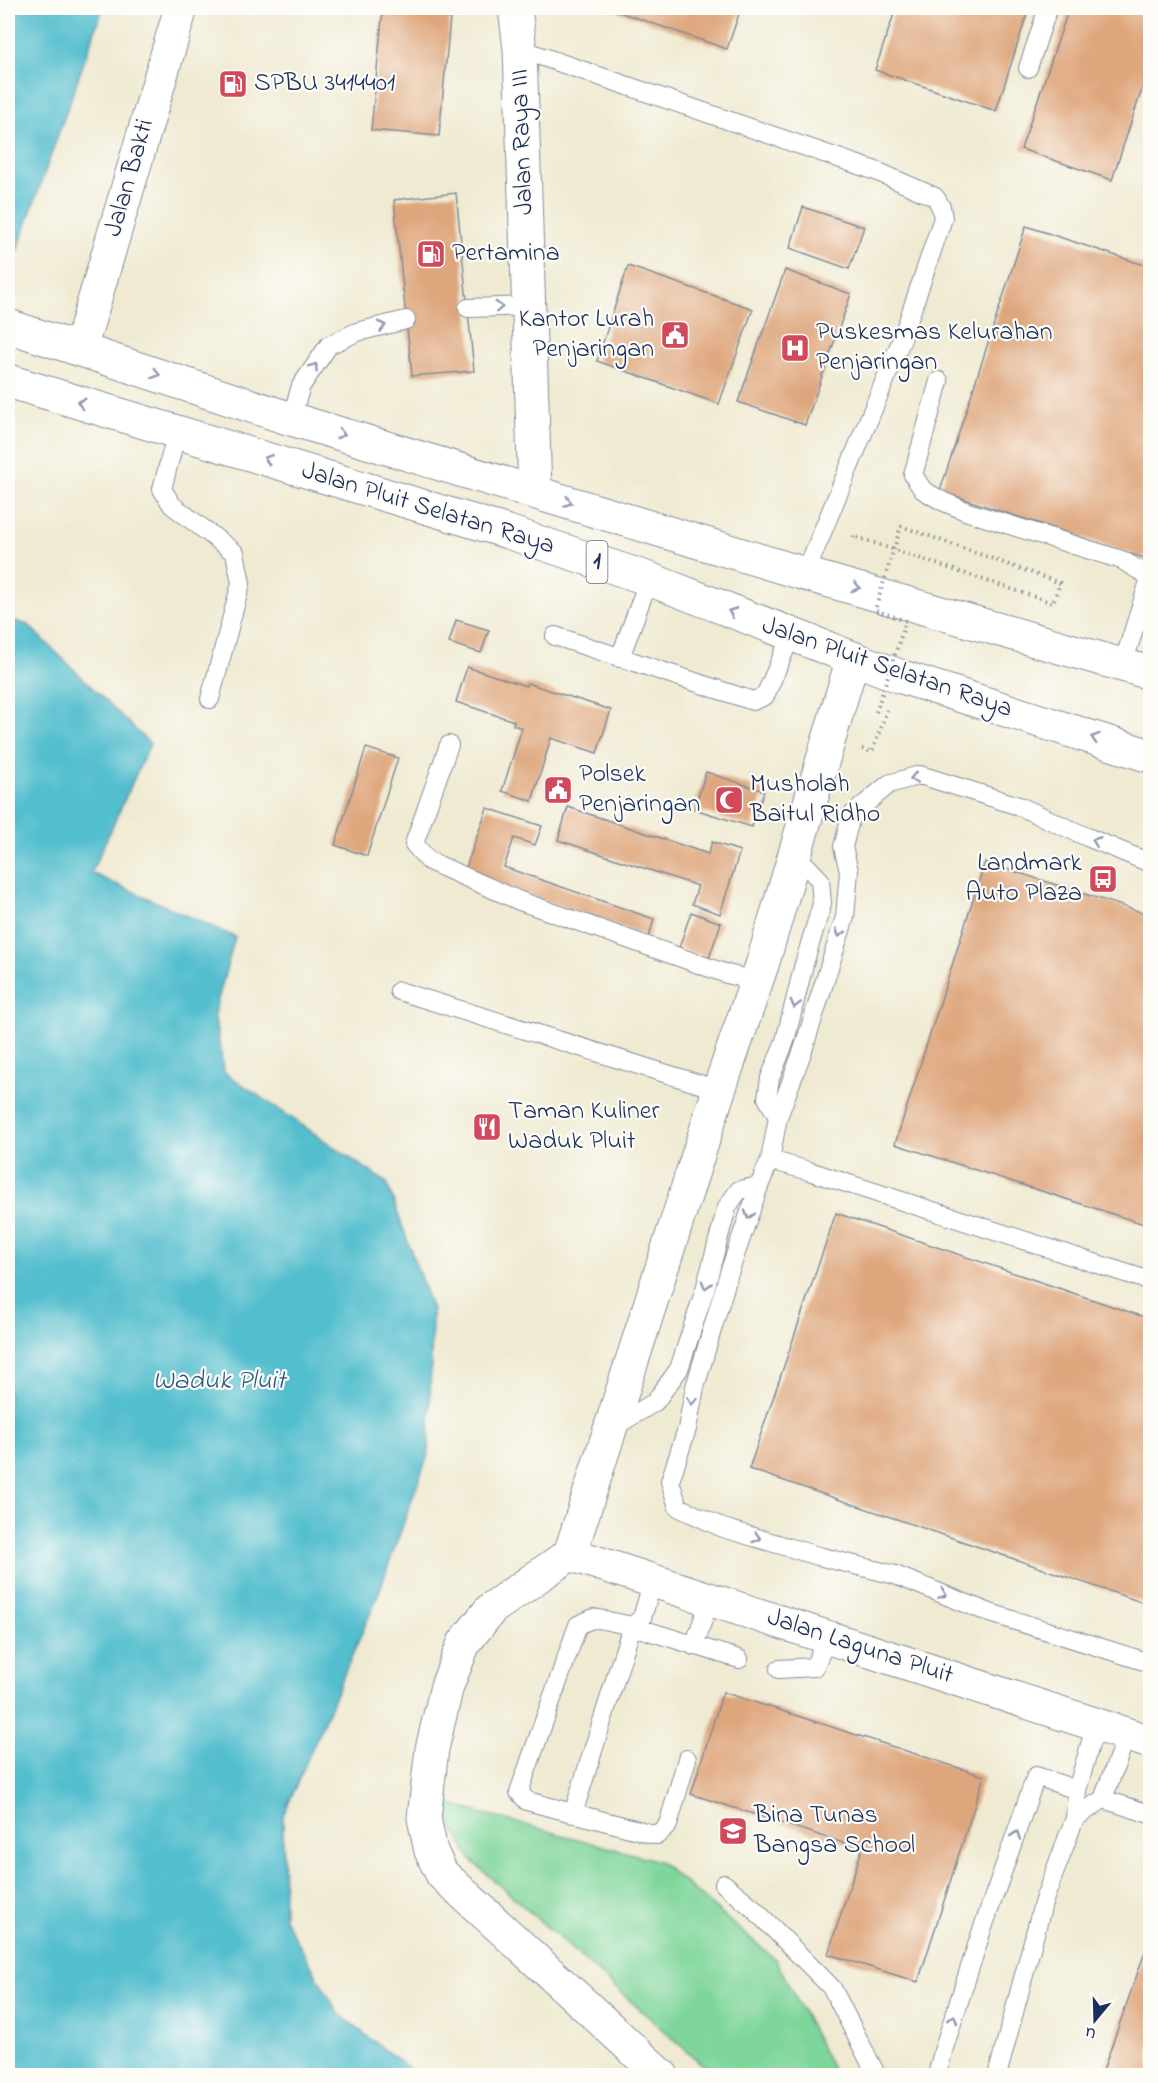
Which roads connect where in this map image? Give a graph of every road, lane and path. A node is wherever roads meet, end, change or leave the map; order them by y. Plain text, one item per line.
1 (181, 8) edge
2 (516, 8) edge
3 (1048, 8) edge
4 (520, 49) junction
5 (1028, 68) dead end
6 (529, 306) junction
7 (468, 308) dead end
8 (406, 320) dead end
9 (8, 326) edge
10 (70, 346) junction
11 (939, 381) dead end
12 (22, 385) edge
13 (291, 419) junction
14 (177, 432) junction
15 (535, 492) junction
16 (850, 544) dead end
17 (806, 574) junction
18 (1150, 577) edge
19 (649, 579) junction
20 (555, 636) dead end
21 (792, 636) junction
22 (620, 658) junction
23 (854, 658) junction
24 (1137, 669) edge
25 (210, 699) dead end
26 (888, 706) dead end
27 (873, 722) dead end
28 (866, 741) dead end
29 (449, 745) dead end
30 (1150, 756) edge
31 (795, 854) junction
32 (1150, 863) edge
33 (756, 981) junction
34 (399, 990) dead end
35 (719, 1090) junction
36 (778, 1117) junction
37 (770, 1160) junction
38 (759, 1186) junction
39 (1150, 1281) edge
40 (610, 1428) junction
41 (570, 1554) junction
42 (653, 1580) junction
43 (710, 1599) junction
44 (632, 1626) junction
45 (828, 1638) junction
46 (694, 1646) junction
47 (739, 1659) dead end
48 (1150, 1663) edge
49 (779, 1669) dead end
50 (1096, 1724) junction
51 (1139, 1738) edge
52 (687, 1759) dead end
53 (1077, 1790) junction
54 (1103, 1799) junction
55 (573, 1814) junction
56 (1150, 1814) edge
57 (1075, 1818) junction
58 (724, 1884) dead end
59 (662, 2076) edge
60 (877, 2076) edge
61 (937, 2076) edge
62 (997, 2076) edge

1 - 10 main road, Jalan Bakti
2 - 4 main road, Jalan Raya III
3 - 5 lane
4 - 6 main road, Jalan Raya III
4 - 17 lane
7 -> 6 lane
6 - 15 main road, Jalan Raya III
13 -> 8 lane
9 - 10 main road, Jalan Pluit Selatan Raya / 1
10 -> 13 main road, Jalan Pluit Selatan Raya / 1
11 - 18 lane
14 -> 12 main road, Jalan Pluit Selatan Raya / 1
13 -> 15 main road, Jalan Pluit Selatan Raya / 1
19 -> 14 main road, Jalan Pluit Selatan Raya / 1
14 - 25 lane
15 -> 17 main road, Jalan Pluit Selatan Raya / 1
16 - 27 path, bridge
17 -> 24 main road, Jalan Pluit Selatan Raya / 1
18 - 24 lane
21 -> 19 main road, Jalan Pluit Selatan Raya / 1
19 - 22 lane
20 - 22 lane
21 - 22 lane
21 - 23 main road, Jalan Pluit Selatan Raya / 1
30 -> 23 main road, Jalan Pluit Selatan Raya / 1
23 - 31 main road
26 - 28 path
29 - 33 lane
31 - 33 main road
31 -> 36 lane
32 -> 36 lane
33 - 35 main road
34 - 35 lane
35 - 40 main road
36 - 37 lane
37 - 38 lane
37 - 39 lane
38 -> 40 lane
38 -> 48 lane
40 - 41 main road
41 - 42 main road, Jalan Laguna Pluit
41 - 59 main road
42 - 43 main road, Jalan Laguna Pluit
42 - 44 lane
43 - 45 main road, Jalan Laguna Pluit
43 - 46 lane
44 - 46 lane
44 - 55 lane
44 - 55 lane
45 - 49 lane
45 - 50 main road, Jalan Laguna Pluit
46 - 47 lane
50 - 51 main road, Jalan Laguna Pluit
50 - 53 lane
51 - 54 lane
52 - 55 lane
53 - 57 lane
61 -> 53 lane
54 - 56 lane
54 - 57 lane
57 - 62 lane
58 - 60 lane

